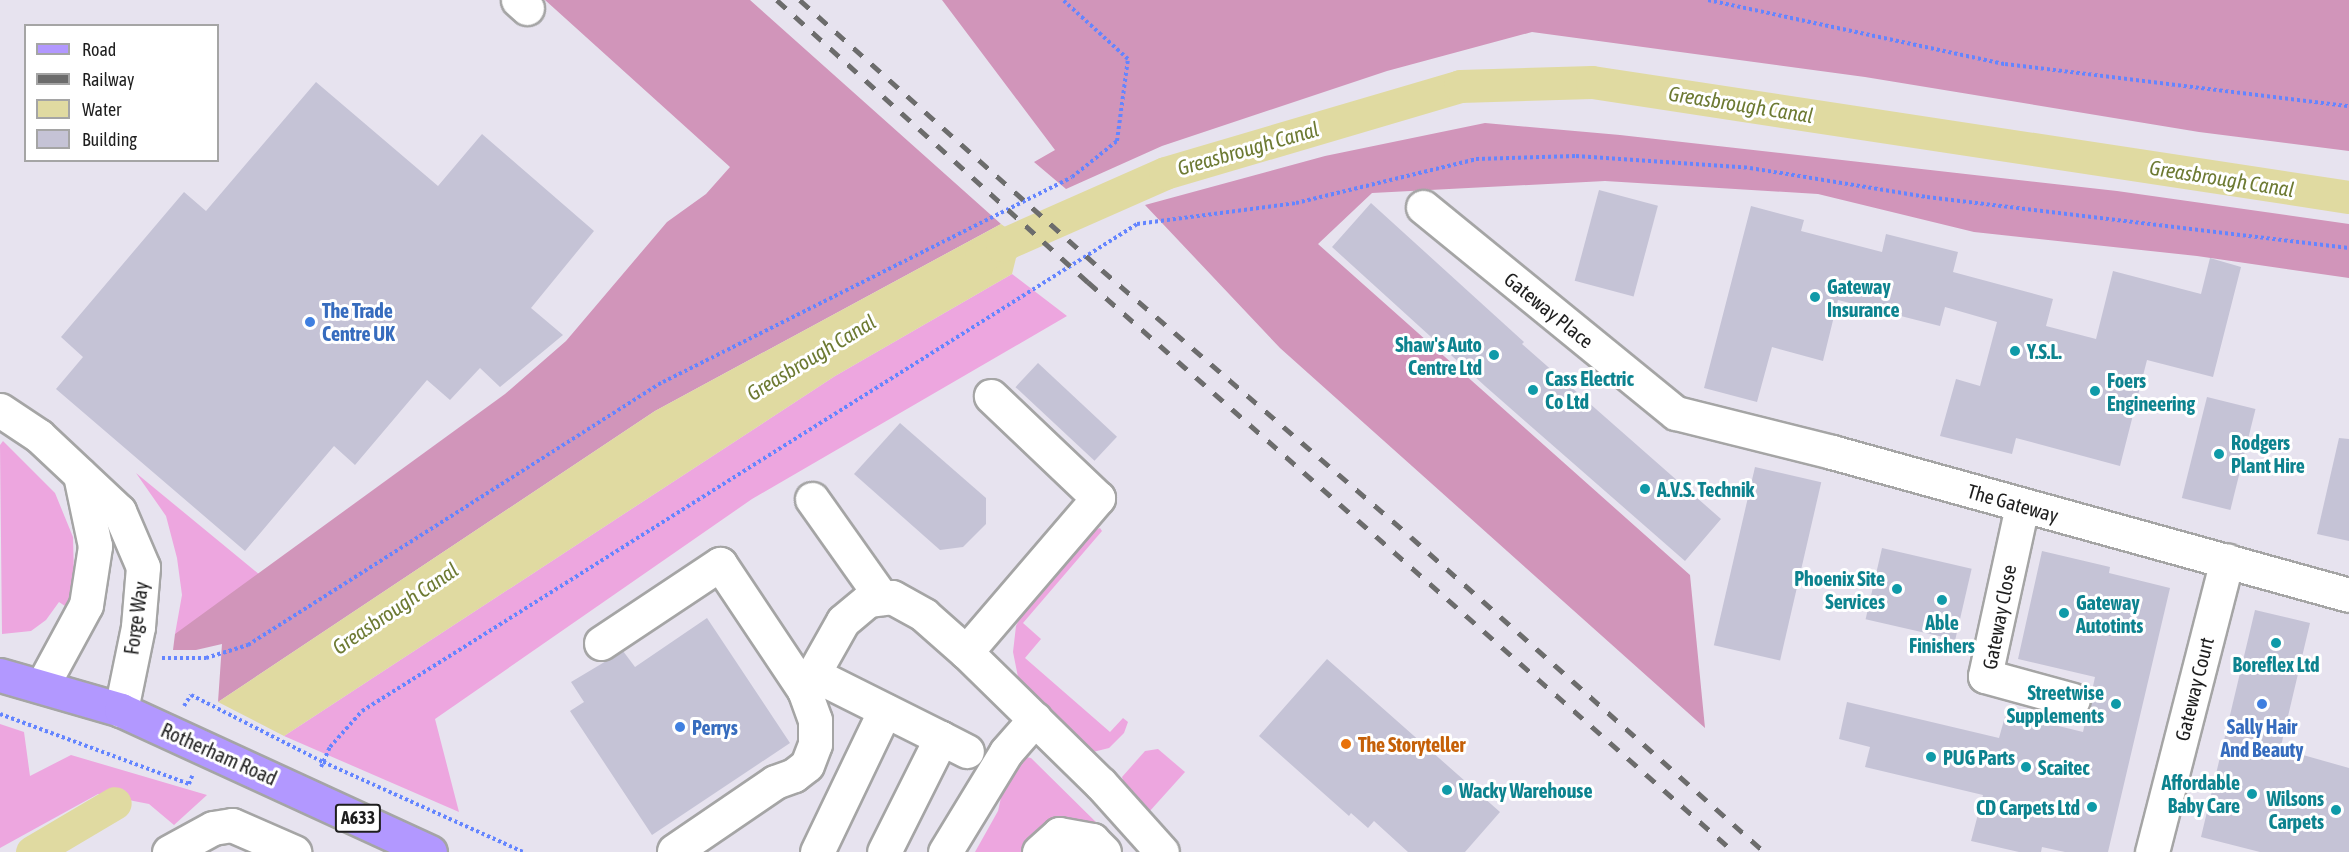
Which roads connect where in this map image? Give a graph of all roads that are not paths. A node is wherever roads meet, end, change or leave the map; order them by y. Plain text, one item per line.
1 (1423, 207) dead end
2 (991, 396) dead end
3 (0, 410) edge
4 (1676, 413) joint
5 (80, 475) junction
6 (812, 499) dead end
7 (2022, 506) junction
8 (2227, 560) junction
9 (2349, 595) edge
10 (882, 598) junction
11 (601, 643) dead end
12 (966, 652) junction
13 (0, 675) edge
14 (808, 682) junction
15 (42, 686) junction
16 (2073, 700) dead end
17 (885, 710) junction
18 (131, 715) junction
19 (1035, 719) junction
20 (1006, 752) junction
21 (976, 798) junction
22 (198, 843) edge
23 (674, 851) edge
24 (169, 852) edge
25 (294, 852) edge
26 (430, 852) edge
27 (817, 852) edge
28 (884, 852) edge
29 (945, 852) edge
30 (956, 852) edge
31 (970, 852) edge
32 (1039, 852) edge
33 (1104, 852) edge
34 (1161, 852) edge
35 (2152, 852) edge

1 - 4 street, Gateway Place
2 - 12 street
3 - 5 street, Forge Way
4 - 7 street, The Gateway
5 - 15 street
5 - 18 street, Forge Way
6 - 10 street
7 - 8 street, The Gateway
7 - 16 street, Gateway Close
8 - 9 street, The Gateway
8 - 35 street, Gateway Court
10 - 12 street
10 - 14 street
11 - 14 street
12 - 19 street
13 - 15 main road, Rotherham Road / A633
14 - 17 street
14 - 23 street
15 - 18 main road, Rotherham Road / A633
17 - 27 street
17 - 28 street
18 - 26 main road, Rotherham Road / A633
19 - 20 street
19 - 34 street
20 - 21 street
20 - 31 street
21 - 29 street
21 - 30 street
22 - 24 street
22 - 25 street
32 - 33 street

